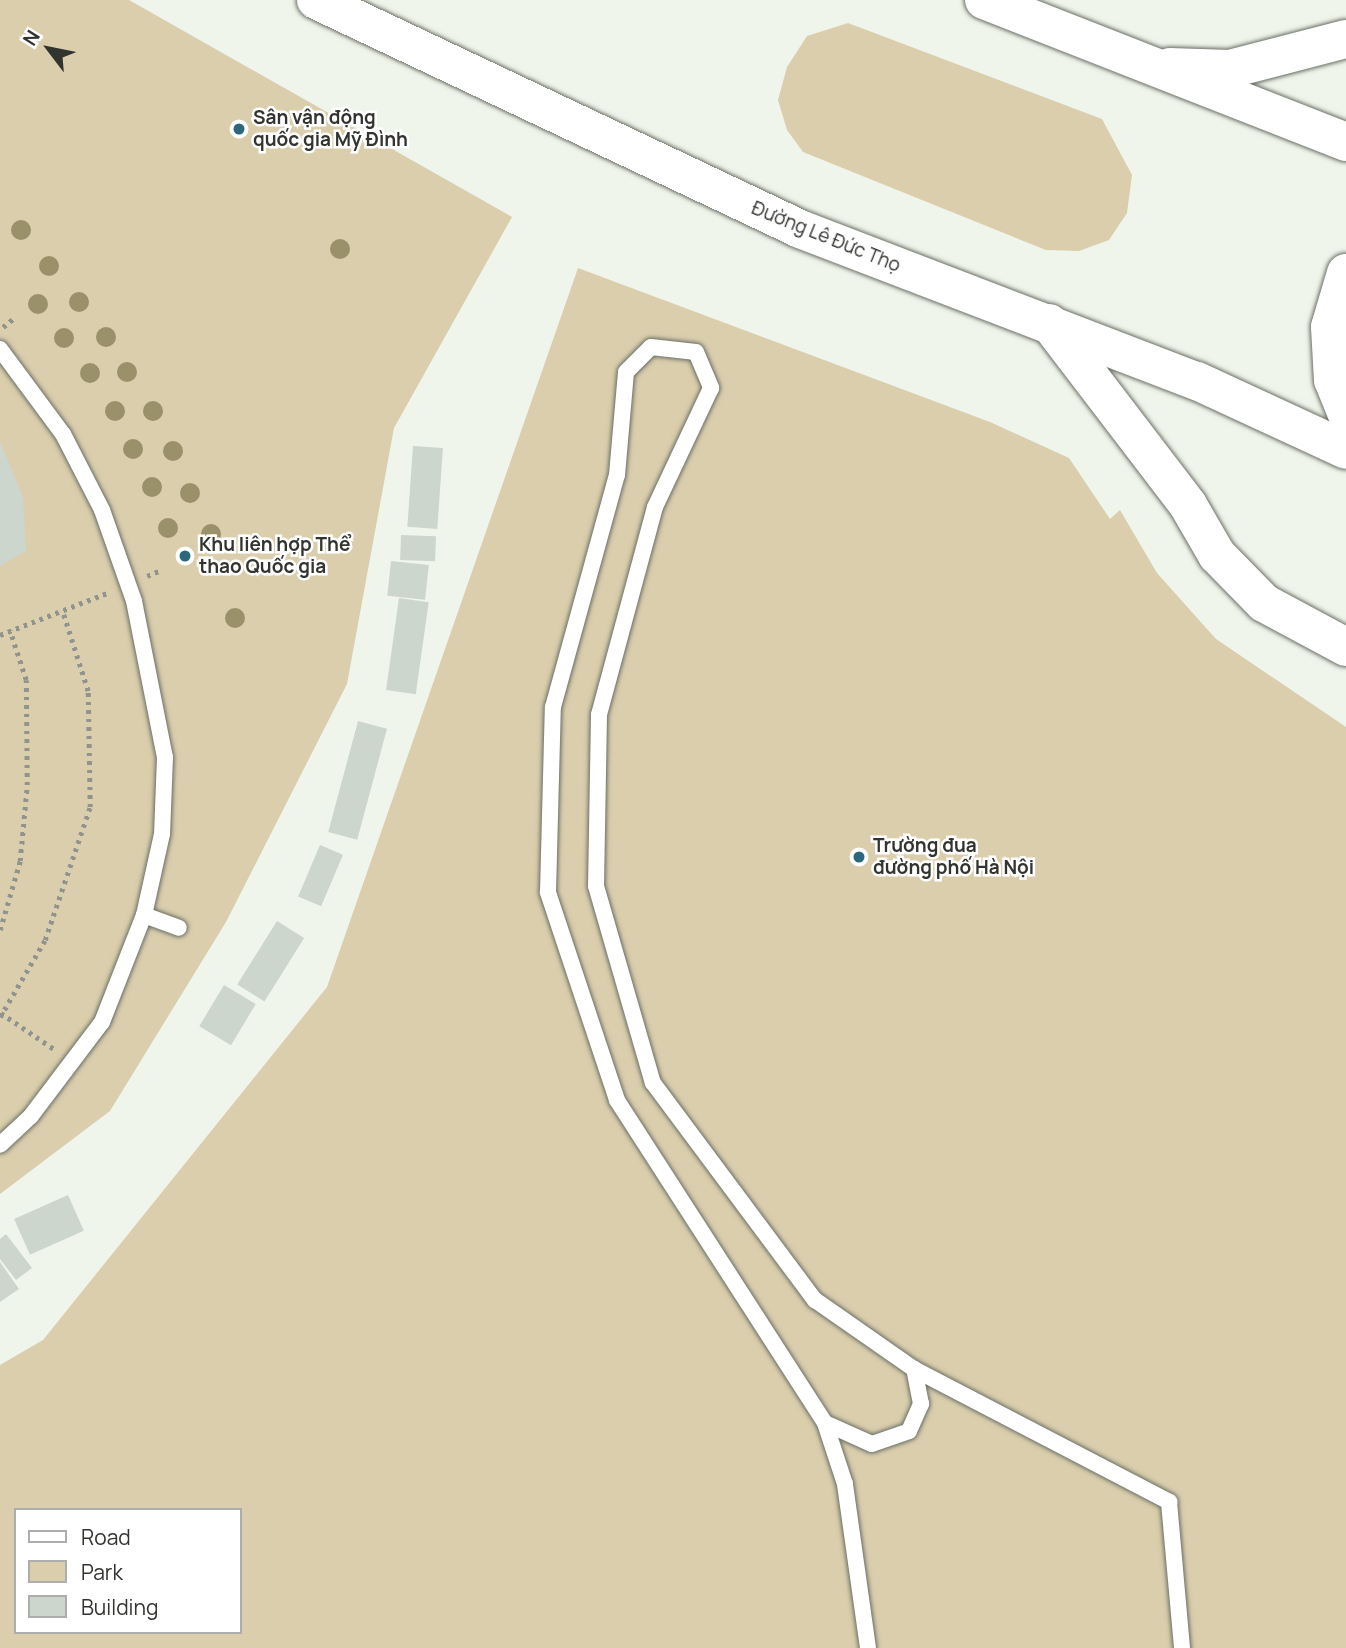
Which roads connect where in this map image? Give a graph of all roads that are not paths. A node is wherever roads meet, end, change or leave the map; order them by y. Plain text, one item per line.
1 (316, 0) edge
2 (984, 0) edge
3 (1346, 39) edge
4 (1144, 66) junction
5 (1346, 142) edge
6 (1346, 273) edge
7 (1048, 322) junction
8 (0, 349) edge
9 (1346, 412) edge
10 (1346, 450) edge
11 (1346, 647) edge
12 (144, 915) junction
13 (179, 929) dead end
14 (0, 1145) edge
15 (914, 1369) junction
16 (825, 1423) junction
17 (868, 1648) edge
18 (1182, 1648) edge

1 - 7 main road, Đường Lê Đức Thọ
2 - 4 main road
3 - 4 main road
4 - 5 main road
6 - 9 main road
7 - 10 main road, Đường Lê Đức Thọ
7 - 11 main road
8 - 12 lane
12 - 13 lane
12 - 14 lane
15 - 16 lane
15 - 16 lane
15 - 18 lane
16 - 17 lane

